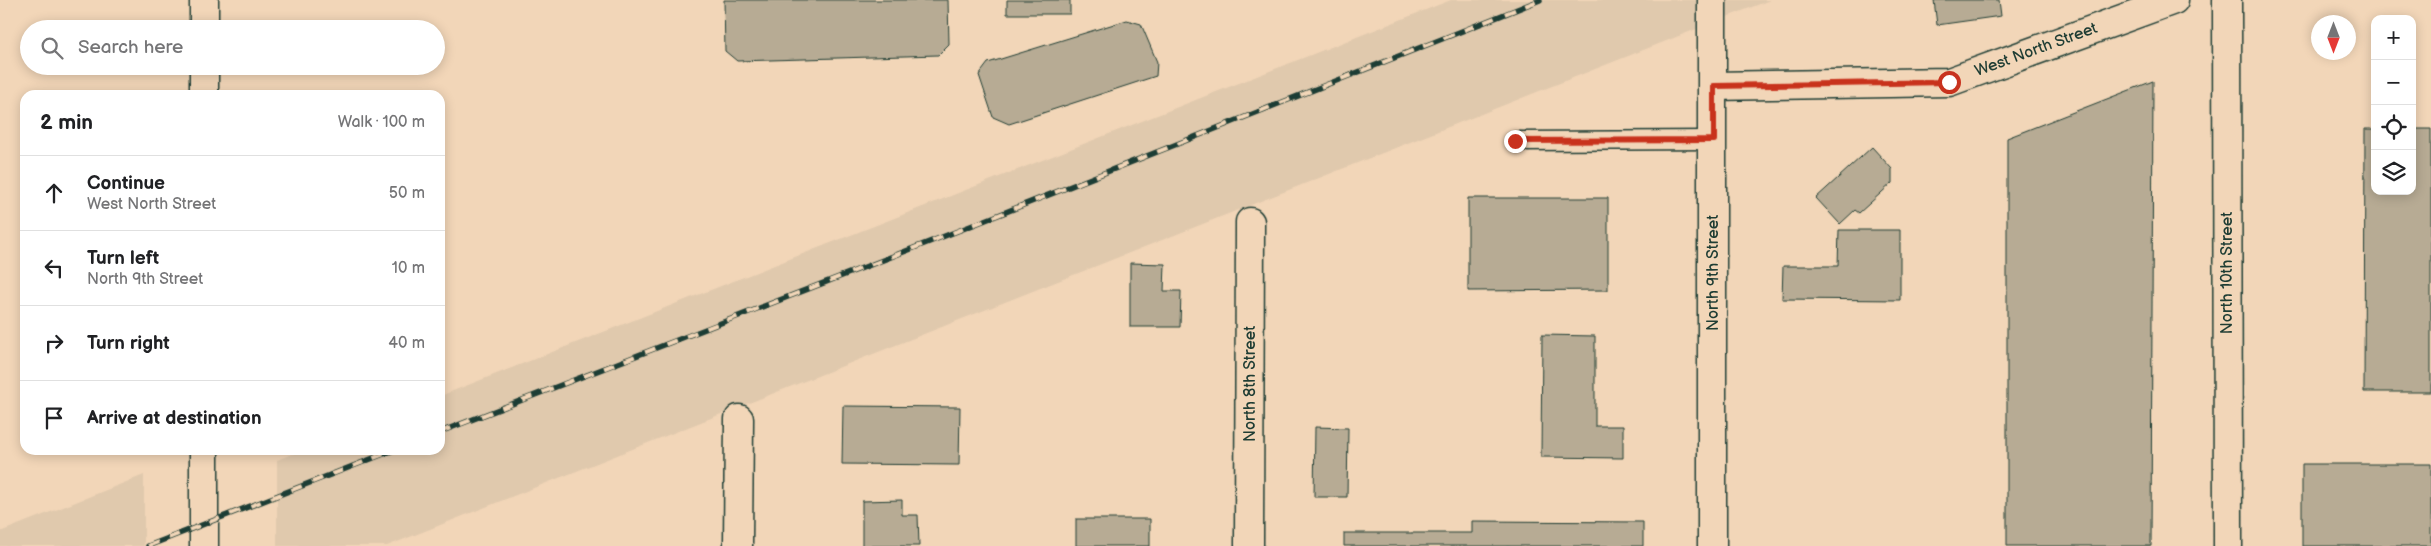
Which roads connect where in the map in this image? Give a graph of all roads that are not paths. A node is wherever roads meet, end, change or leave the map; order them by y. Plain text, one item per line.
1 (204, 0) edge
2 (1712, 0) edge
3 (2174, 0) edge
4 (2227, 0) edge
5 (204, 20) edge
6 (204, 75) edge
7 (1714, 86) junction
8 (204, 90) edge
9 (1714, 140) junction
10 (1515, 141) dead end
11 (1250, 222) dead end
12 (739, 419) dead end
13 (204, 455) edge
14 (204, 546) edge
15 (738, 546) edge
16 (1249, 546) edge
17 (1712, 546) edge
18 (2228, 546) edge

1 - 5 street
2 - 7 street, North 9th Street
3 - 7 street, West North Street
4 - 18 street, North 10th Street
6 - 8 street
7 - 9 street, North 9th Street
9 - 10 lane
9 - 17 street, North 9th Street
11 - 16 street, North 8th Street
12 - 15 street
13 - 14 street

